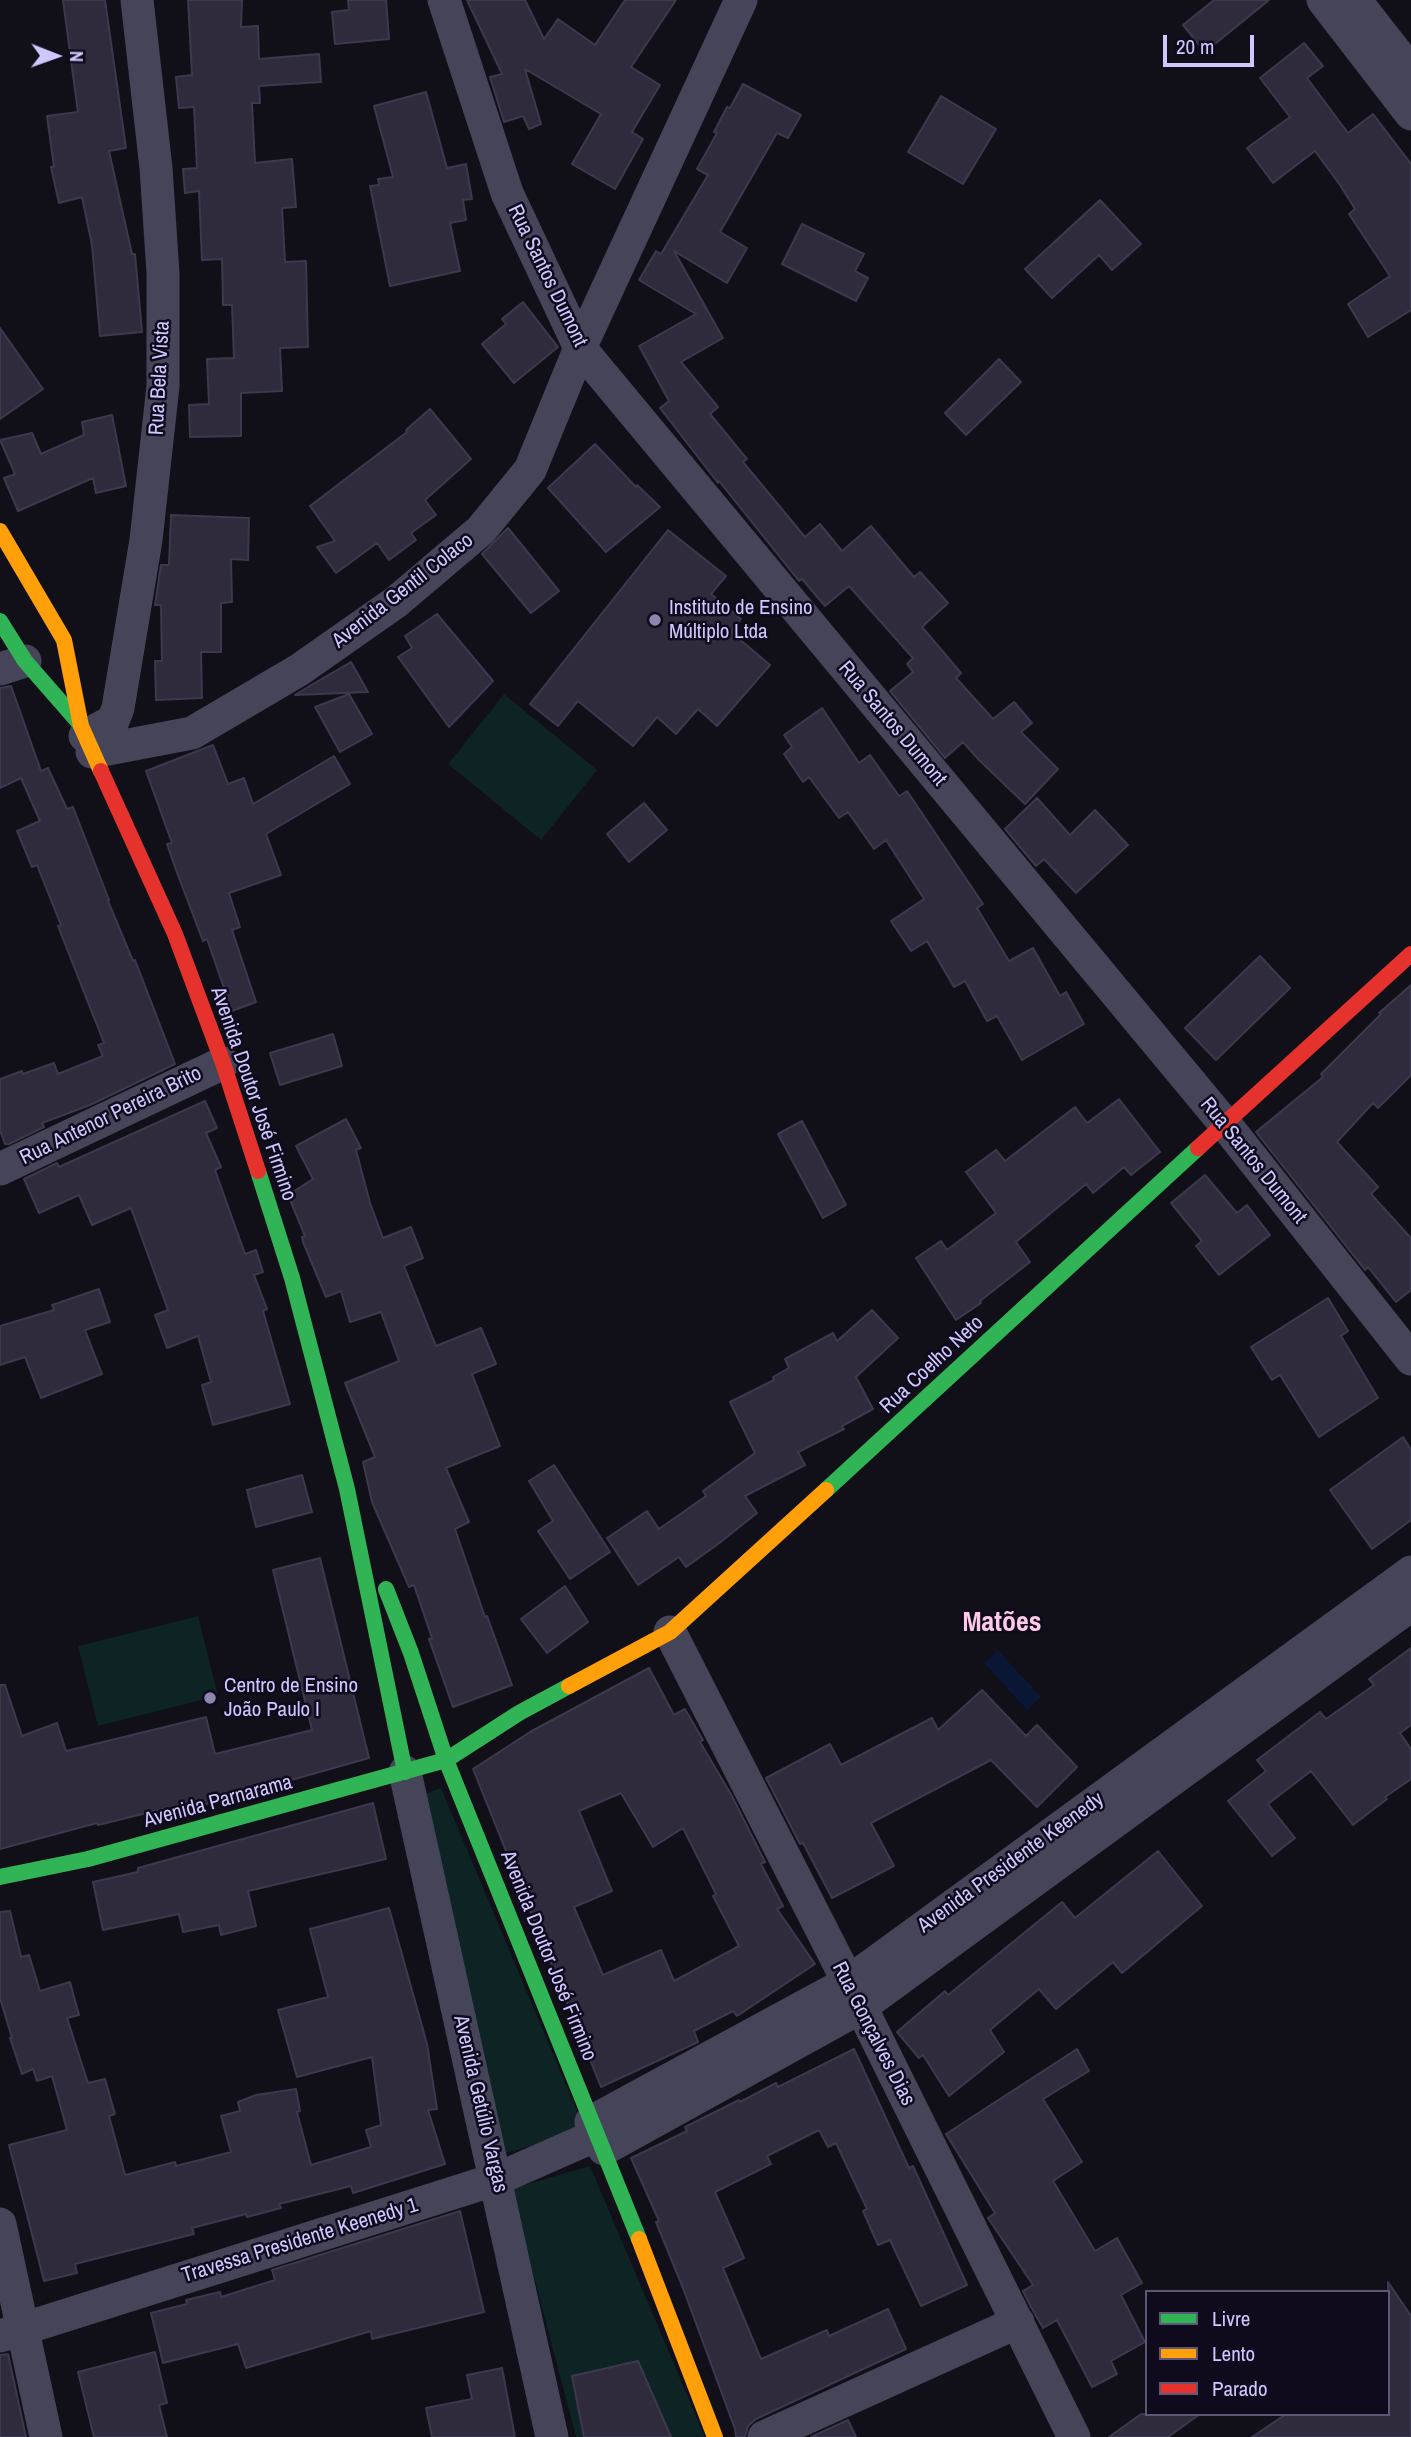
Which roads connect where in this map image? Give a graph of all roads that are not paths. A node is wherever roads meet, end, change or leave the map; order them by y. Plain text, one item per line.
1 (138, 0) edge
2 (444, 0) edge
3 (741, 0) edge
4 (1323, 0) edge
5 (1355, 0) edge
6 (1411, 72) edge
7 (1411, 114) edge
8 (580, 348) junction
9 (0, 531) edge
10 (0, 621) edge
11 (64, 640) junction
12 (26, 659) edge
13 (86, 738) junction
14 (1411, 954) edge
15 (223, 1063) junction
16 (1225, 1124) junction
17 (0, 1169) edge
18 (1411, 1359) edge
19 (347, 1489) junction
20 (1411, 1572) edge
21 (1411, 1605) edge
22 (670, 1632) junction
23 (446, 1760) junction
24 (405, 1772) junction
25 (0, 1877) edge
26 (854, 1995) junction
27 (598, 2136) junction
28 (497, 2179) junction
29 (0, 2224) edge
30 (1017, 2322) junction
31 (12, 2332) edge
32 (46, 2437) edge
33 (552, 2437) edge
34 (715, 2437) edge
35 (764, 2437) edge
36 (1074, 2437) edge

1 - 13 street, Rua Bela Vista
2 - 8 street, Rua Santos Dumont
3 - 8 street, Avenida Gentil Colaco
4 - 7 street
5 - 6 street
8 - 13 street, Avenida Gentil Colaco
8 - 16 street, Rua Santos Dumont
9 - 11 street, Avenida Doutor José Firmino
10 - 12 street, Avenida Doutor José Firmino
11 - 12 street
11 - 13 street, Avenida Doutor José Firmino
12 - 13 street, Avenida Doutor José Firmino
13 - 15 street, Avenida Doutor José Firmino
14 - 16 street, Rua Coelho Neto
15 - 17 street, Rua Antenor Pereira Brito
15 - 19 street, Avenida Doutor José Firmino
16 - 18 street, Rua Santos Dumont
16 - 22 street, Rua Coelho Neto
19 - 23 street, Avenida Doutor José Firmino
19 - 24 street, Avenida Doutor José Firmino
20 - 26 street, Avenida Presidente Keenedy
21 - 26 street, Avenida Presidente Keenedy
22 - 23 street, Rua Coelho Neto
22 - 26 street, Rua Gonçalves Dias
23 - 24 street, Avenida Parnarama
23 - 27 street, Avenida Doutor José Firmino
24 - 25 street, Avenida Parnarama
24 - 28 street, Avenida Getúlio Vargas
26 - 27 street, Avenida Presidente Keenedy
26 - 30 street, Rua Gonçalves Dias
27 - 28 street, Travessa Presidente Keenedy 1
27 - 34 street, Avenida Doutor José Firmino
28 - 31 street, Travessa Presidente Keenedy 1
28 - 33 street, Avenida Getúlio Vargas
29 - 31 street
30 - 35 street
30 - 36 street, Rua Gonçalves Dias
31 - 32 street

